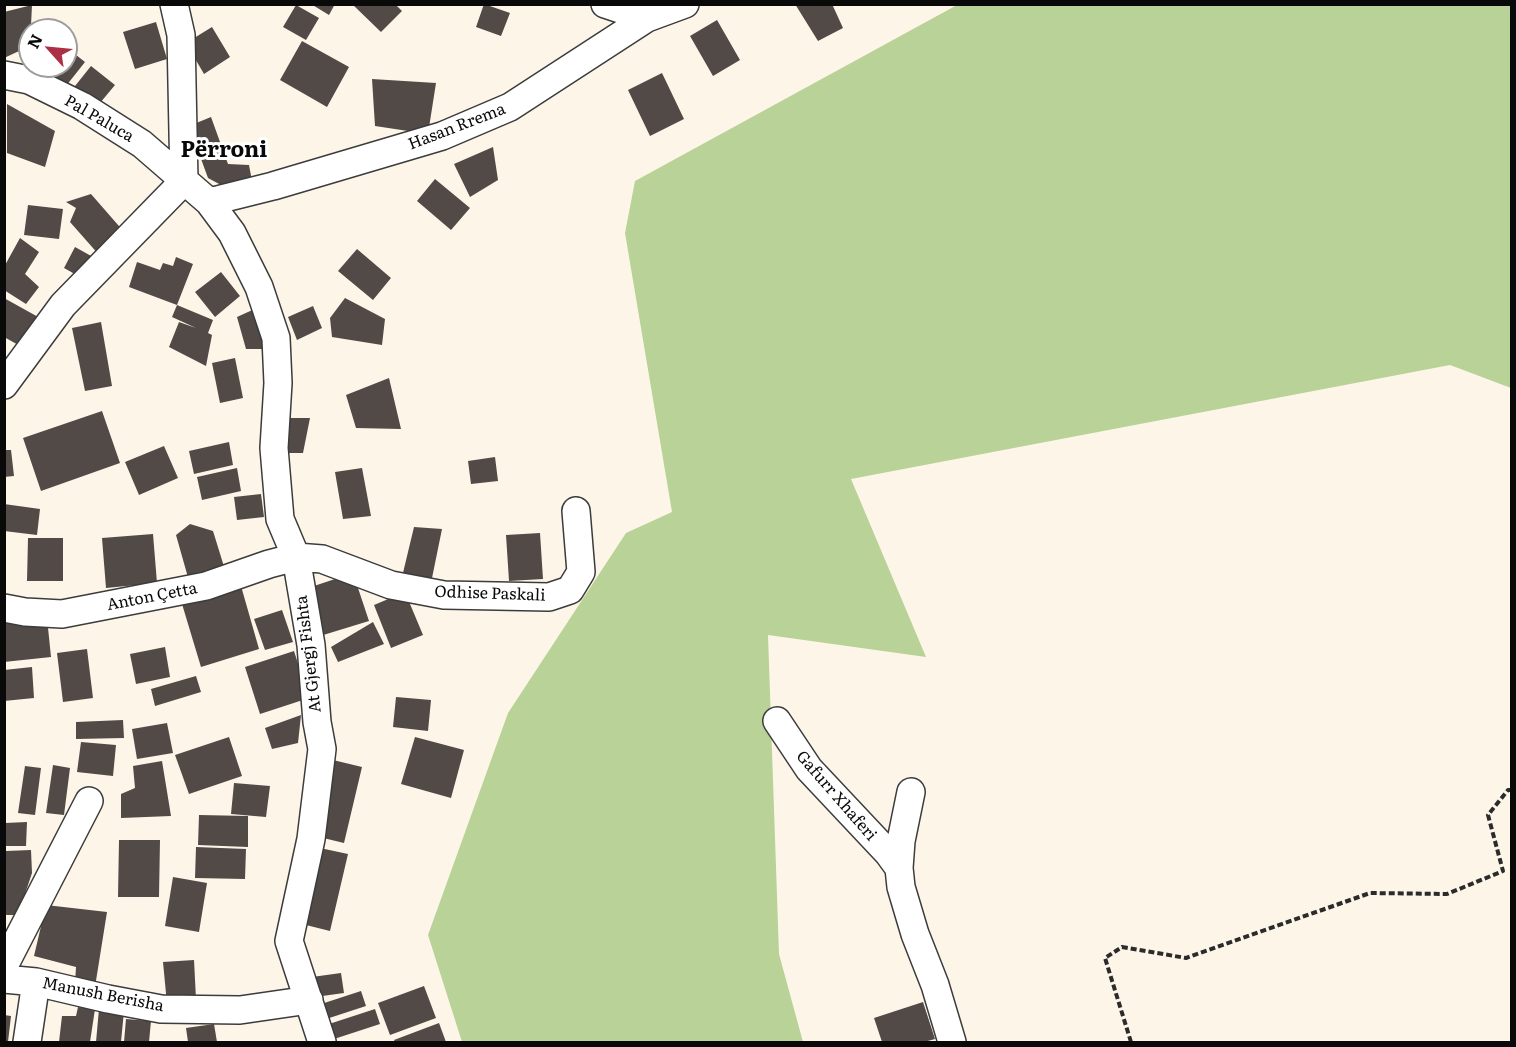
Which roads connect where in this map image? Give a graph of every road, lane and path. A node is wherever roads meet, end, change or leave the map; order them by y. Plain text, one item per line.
1 (174, 4) edge
2 (605, 4) edge
3 (685, 4) edge
4 (647, 18) junction
5 (4, 75) edge
6 (184, 182) junction
7 (209, 202) junction
8 (4, 385) edge
9 (576, 511) dead end
10 (296, 557) junction
11 (4, 608) edge
12 (777, 721) dead end
13 (1512, 790) edge
14 (911, 792) dead end
15 (88, 801) dead end
16 (899, 868) junction
17 (4, 966) edge
18 (4, 979) edge
19 (36, 982) junction
20 (309, 1000) junction
21 (27, 1042) edge
22 (322, 1042) edge
23 (952, 1042) edge
24 (1131, 1042) edge

1 - 6 street
2 - 4 street
3 - 4 street, Hasan Rrema
4 - 7 street, Hasan Rrema
5 - 6 street, Pal Paluca
6 - 7 street, At Gjergj Fishta
6 - 8 street
7 - 10 street, At Gjergj Fishta
9 - 10 street, Odhise Paskali
10 - 11 street, Anton Çetta
10 - 20 street, At Gjergj Fishta
12 - 16 street, Gafurr Xhaferi
13 - 24 path
14 - 16 street, Gafurr Xhaferi
15 - 17 street
16 - 23 street, Gafurr Xhaferi
18 - 19 street, Manush Berisha
19 - 20 street, Manush Berisha
19 - 21 street
20 - 22 street, At Gjergj Fishta

